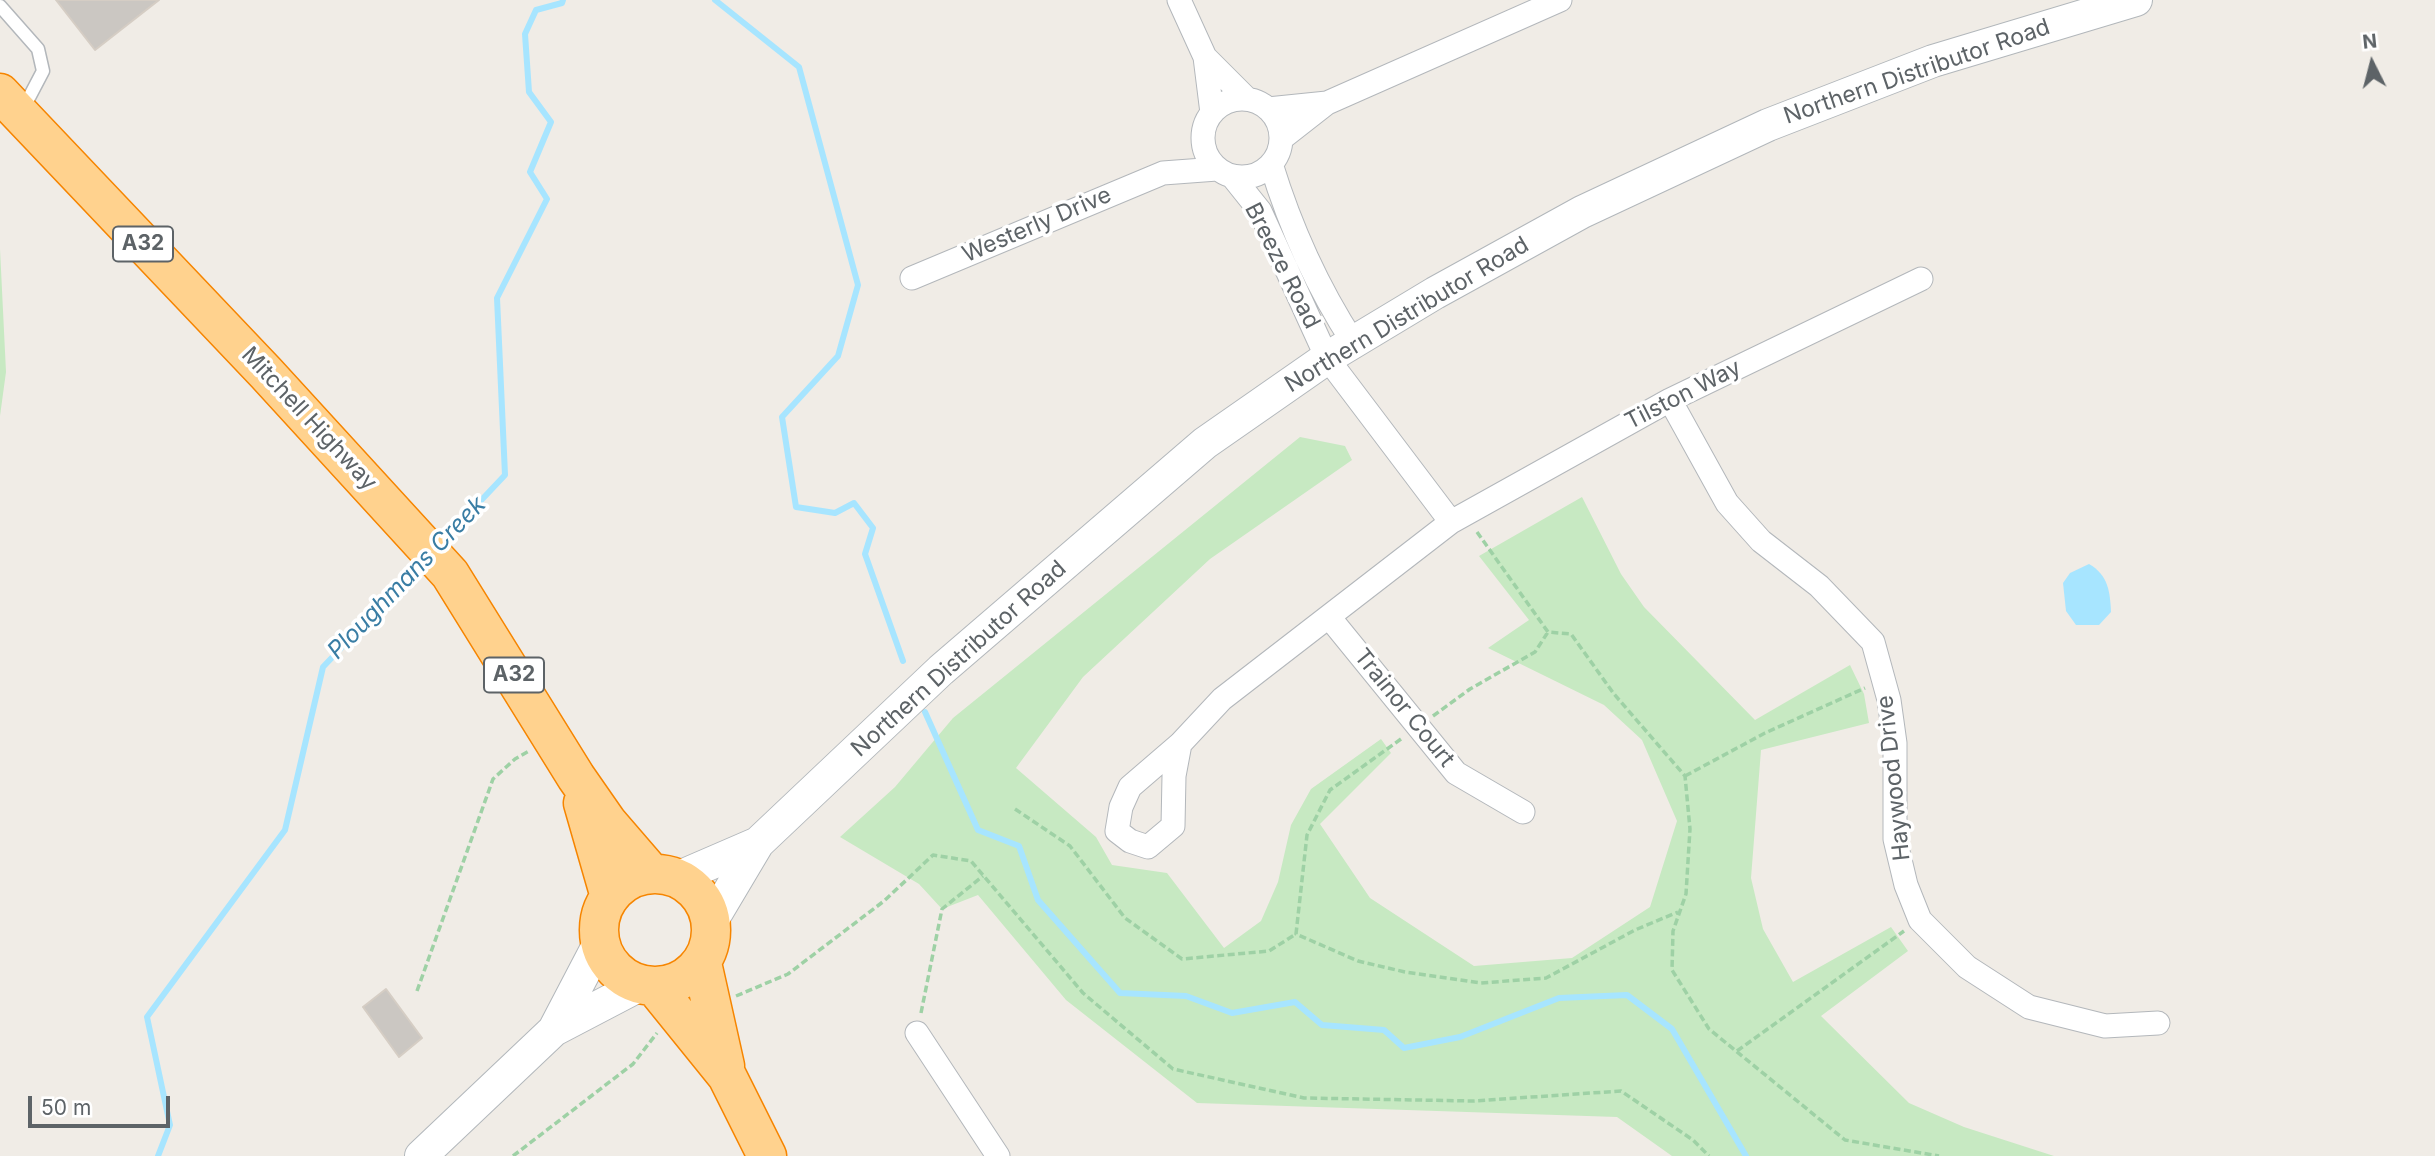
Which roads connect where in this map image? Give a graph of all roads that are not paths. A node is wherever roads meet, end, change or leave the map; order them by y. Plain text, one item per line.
1 (1179, 0) edge
2 (1560, 0) edge
3 (2136, 0) edge
4 (0, 6) edge
5 (1205, 57) junction
6 (1327, 103) junction
7 (10, 104) edge
8 (1257, 104) junction
9 (1212, 113) junction
10 (1202, 137) junction
11 (1281, 139) junction
12 (1271, 164) junction
13 (1225, 172) junction
14 (1163, 173) junction
15 (912, 278) dead end
16 (1921, 279) dead end
17 (1340, 350) junction
18 (1670, 400) junction
19 (1458, 518) junction
20 (1329, 617) junction
21 (1180, 744) dead end
22 (576, 777) junction
23 (1523, 812) dead end
24 (758, 844) junction
25 (664, 876) junction
26 (610, 897) junction
27 (711, 922) junction
28 (600, 942) junction
29 (702, 962) junction
30 (648, 986) junction
31 (695, 1012) junction
32 (2158, 1023) dead end
33 (554, 1030) junction
34 (917, 1033) road end
35 (421, 1156) edge
36 (767, 1156) edge
37 (998, 1156) edge

1 - 5 street
2 - 6 street
3 - 17 main road, Northern Distributor Road
4 - 7 lane
5 - 8 street
5 - 9 street
6 - 8 street
6 - 11 street
7 - 22 highway, Mitchell Highway / A32
8 - 9 street
8 - 11 street
9 - 10 street
10 - 13 street
10 - 14 street, Westerly Drive
11 - 12 street
12 - 13 street
12 - 17 street, Breeze Road
13 - 14 street, Westerly Drive
13 - 17 street, Breeze Road
14 - 15 street, Westerly Drive
16 - 18 street, Tilston Way
17 - 19 street
17 - 24 main road, Northern Distributor Road
18 - 19 street, Tilston Way
18 - 32 street, Haywood Drive
19 - 20 street, Tilston Way
20 - 21 street, Tilston Way
20 - 23 street, Trainor Court
22 - 25 highway, Mitchell Highway / A32
22 - 26 highway, Mitchell Highway / A32
24 - 25 main road, Northern Distributor Road
24 - 27 main road, Northern Distributor Road
25 - 26 highway
25 - 27 highway, A32
26 - 28 highway
27 - 29 highway
28 - 30 highway
28 - 33 main road
29 - 30 highway
29 - 31 highway
30 - 31 highway
30 - 33 main road
31 - 36 highway
33 - 35 main road
34 - 37 street

